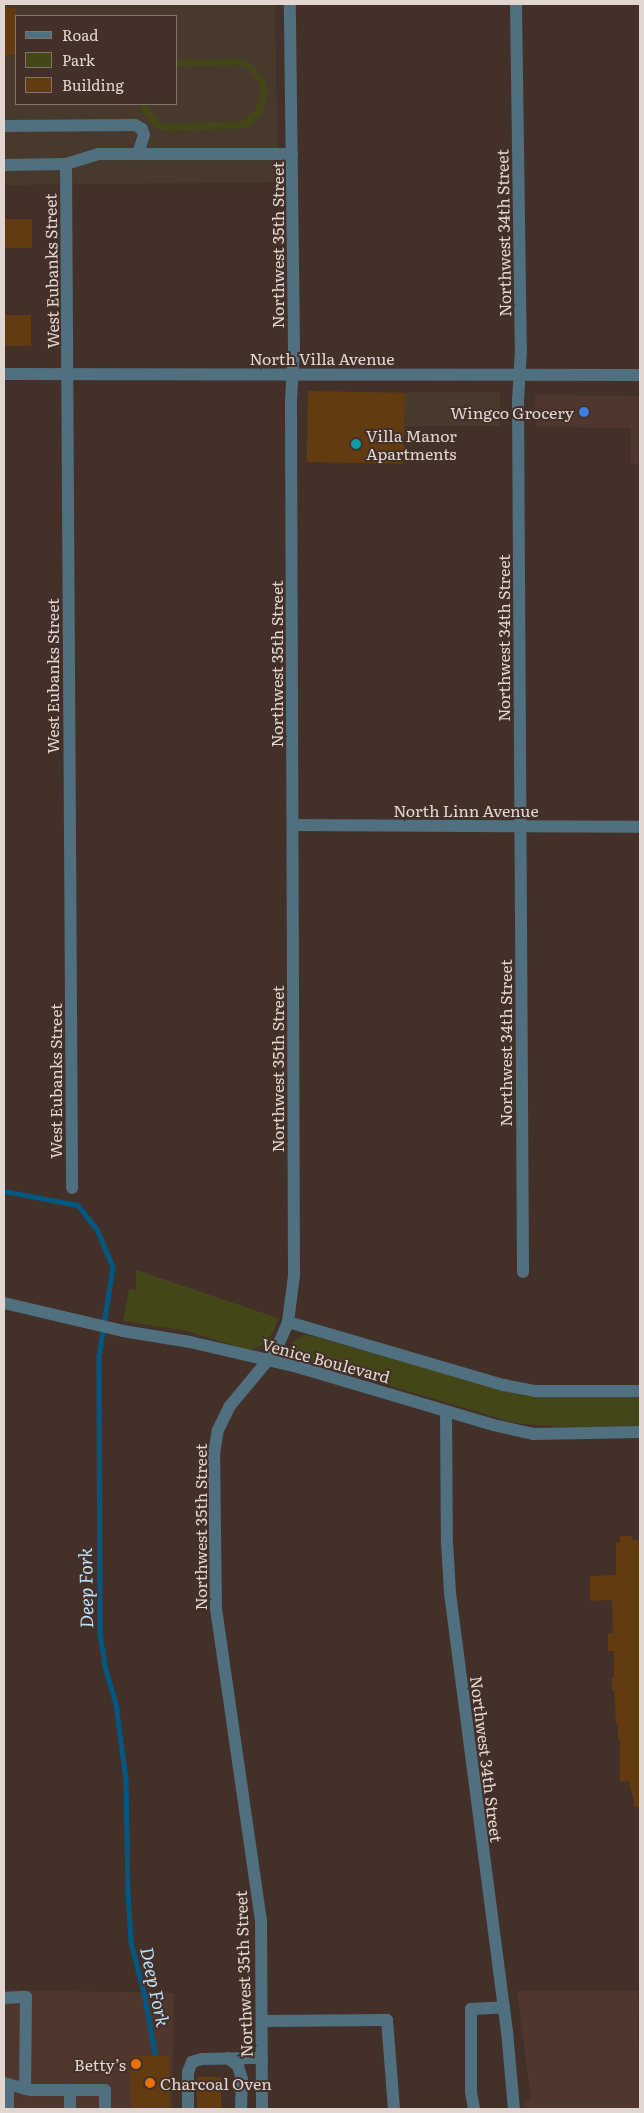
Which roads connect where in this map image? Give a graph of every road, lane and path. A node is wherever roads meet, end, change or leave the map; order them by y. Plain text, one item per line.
1 (290, 4) edge
2 (516, 4) edge
3 (4, 126) edge
4 (138, 154) junction
5 (292, 154) junction
6 (66, 164) junction
7 (4, 165) edge
8 (4, 374) edge
9 (67, 374) junction
10 (292, 374) junction
11 (519, 375) junction
12 (640, 376) edge
13 (292, 825) junction
14 (520, 826) junction
15 (640, 827) edge
16 (72, 1188) dead end
17 (523, 1272) dead end
18 (4, 1303) edge
19 (288, 1322) junction
20 (268, 1360) junction
21 (640, 1391) edge
22 (446, 1411) junction
23 (640, 1432) edge
24 (4, 1998) edge
25 (504, 2007) junction
26 (262, 2021) junction
27 (228, 2058) junction
28 (262, 2058) junction
29 (6, 2083) edge
30 (26, 2089) junction
31 (70, 2090) junction
32 (8, 2109) edge
33 (70, 2109) edge
34 (106, 2109) edge
35 (188, 2109) edge
36 (241, 2109) edge
37 (262, 2109) edge
38 (394, 2109) edge
39 (474, 2109) edge
40 (514, 2109) edge

1 - 5 street, Northwest 35th Street
2 - 11 street, Northwest 34th Street
3 - 4 street
4 - 5 street
4 - 6 street
5 - 10 street, Northwest 35th Street
6 - 7 street
6 - 9 street, West Eubanks Street
8 - 9 street, North Villa Avenue
9 - 10 street, North Villa Avenue
9 - 16 street, West Eubanks Street
10 - 11 street, North Villa Avenue
10 - 13 street, Northwest 35th Street
11 - 12 street, North Villa Avenue
11 - 14 street, Northwest 34th Street
13 - 14 street, North Linn Avenue
13 - 19 street, Northwest 35th Street
14 - 15 street, North Linn Avenue
14 - 17 street, Northwest 34th Street
18 - 20 street, Venice Boulevard
19 - 20 street, Northwest 35th Street
19 - 21 street, Venice Boulevard
20 - 22 street, Venice Boulevard
20 - 26 street, Northwest 35th Street
22 - 23 street, Venice Boulevard
22 - 25 street, Northwest 34th Street
24 - 30 street
25 - 39 street
25 - 40 street, Northwest 34th Street
26 - 28 street, Northwest 35th Street
26 - 38 street
27 - 28 street
27 - 35 street
27 - 36 street
28 - 37 street, Northwest 35th Street
29 - 30 street
29 - 32 street
30 - 31 street
31 - 33 street
31 - 34 street

